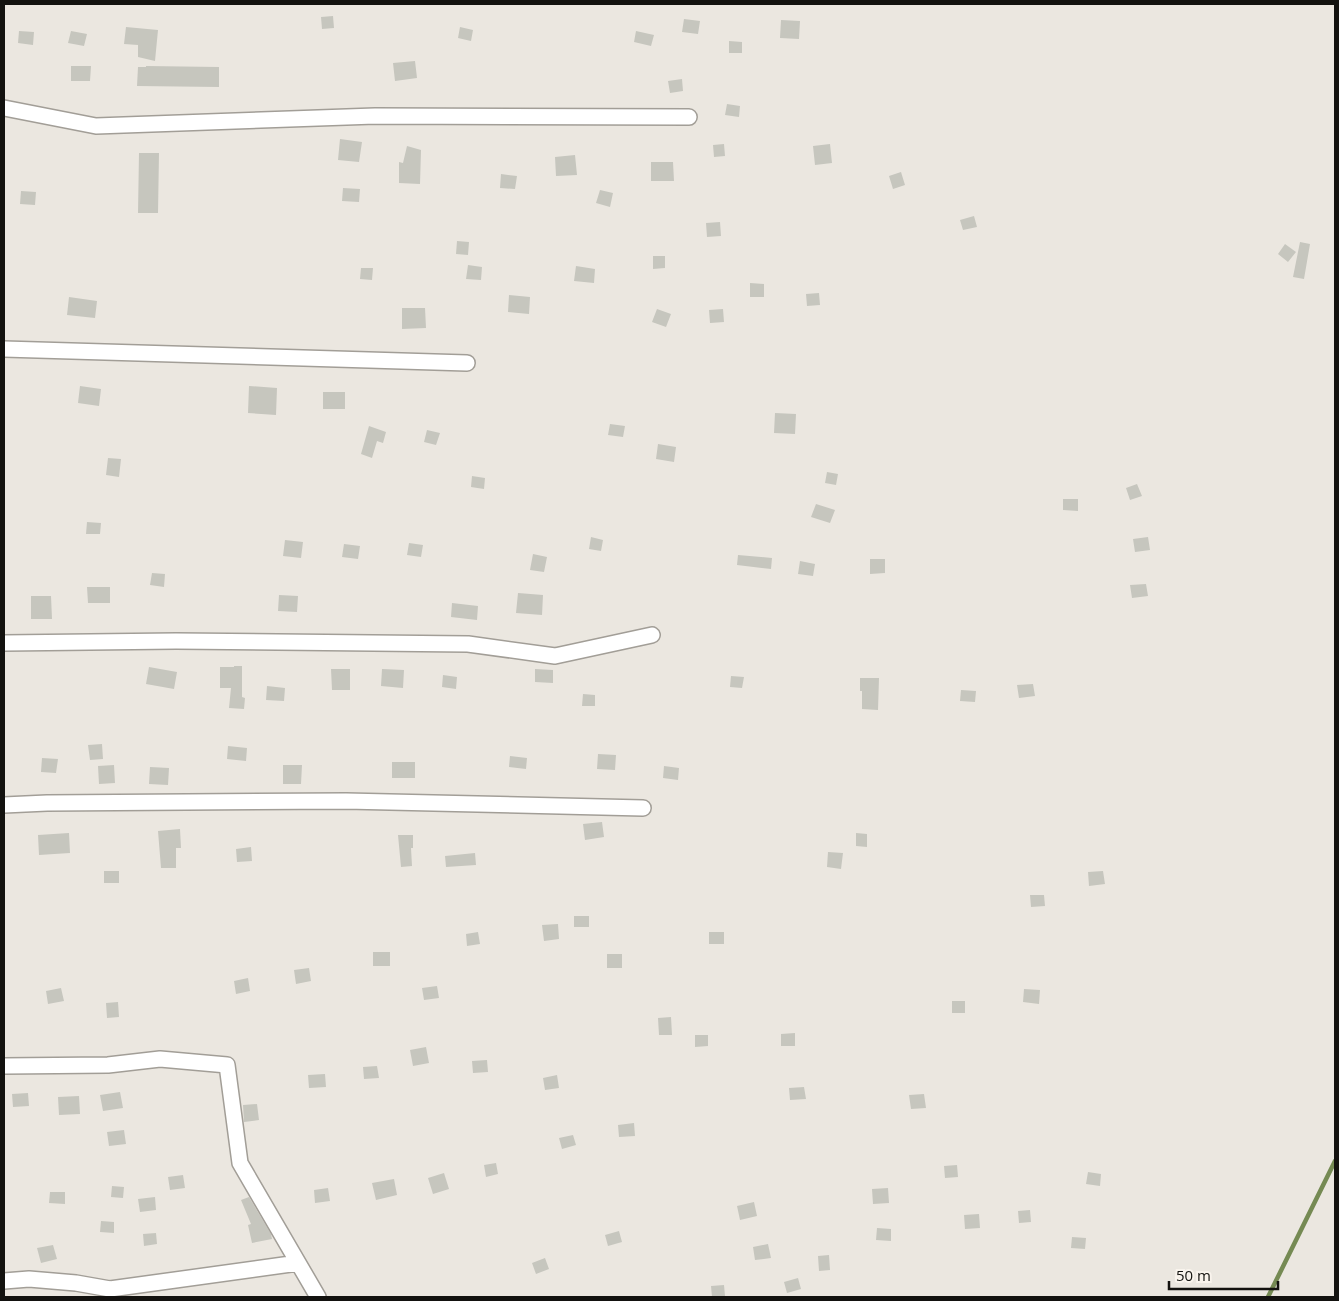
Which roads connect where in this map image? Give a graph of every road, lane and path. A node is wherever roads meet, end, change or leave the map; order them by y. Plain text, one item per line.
1 (4, 108) edge
2 (689, 117) dead end
3 (4, 349) edge
4 (467, 363) dead end
5 (652, 635) dead end
6 (4, 643) edge
7 (4, 805) edge
8 (643, 808) dead end
9 (4, 1066) edge
10 (298, 1263) junction
11 (4, 1281) edge
12 (318, 1297) edge

1 - 2 street
3 - 4 street
5 - 6 street
7 - 8 street
9 - 10 street
10 - 11 street
10 - 12 street

